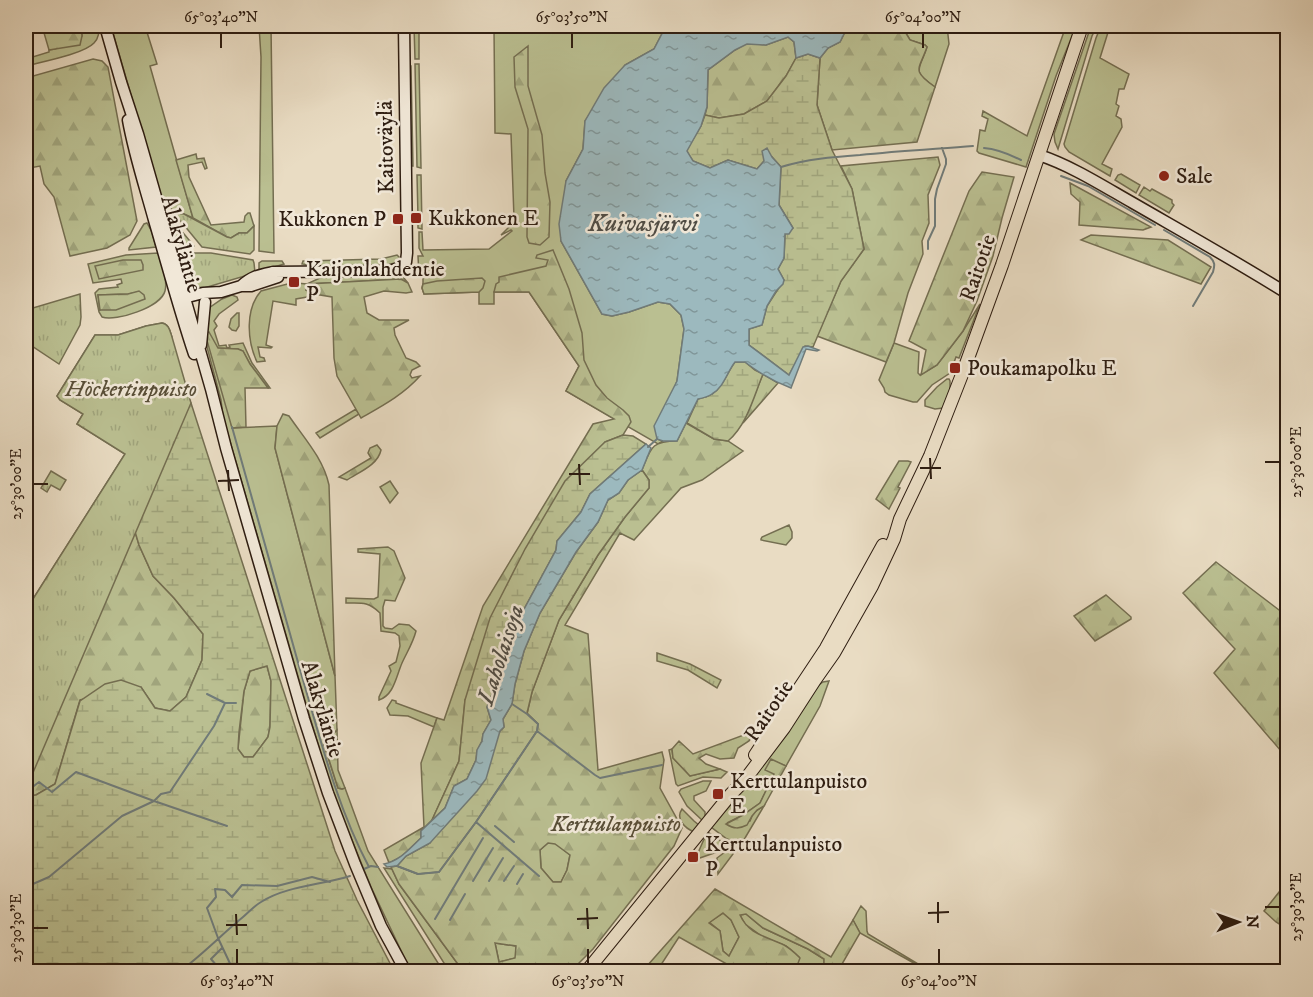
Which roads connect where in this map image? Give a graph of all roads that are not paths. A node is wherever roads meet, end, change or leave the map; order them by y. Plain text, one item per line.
1 (105, 26) edge
2 (404, 26) edge
3 (1082, 26) edge
4 (1039, 155) junction
5 (221, 291) junction
6 (1287, 294) edge
7 (205, 302) junction
8 (182, 304) junction
9 (201, 354) junction
10 (226, 448) junction
11 (406, 972) edge
12 (586, 972) edge

1 - 8 main road, Alakyläntie
2 - 5 main road, Kaitoväylä
3 - 4 main road, Raitotie
4 - 6 main road
4 - 12 main road, Raitotie
5 - 7 main road
5 - 8 main road
7 - 8 main road
7 - 9 main road
8 - 9 main road, Alakyläntie
8 - 10 main road, Alakyläntie
9 - 10 main road, Alakyläntie
10 - 11 main road, Alakyläntie

